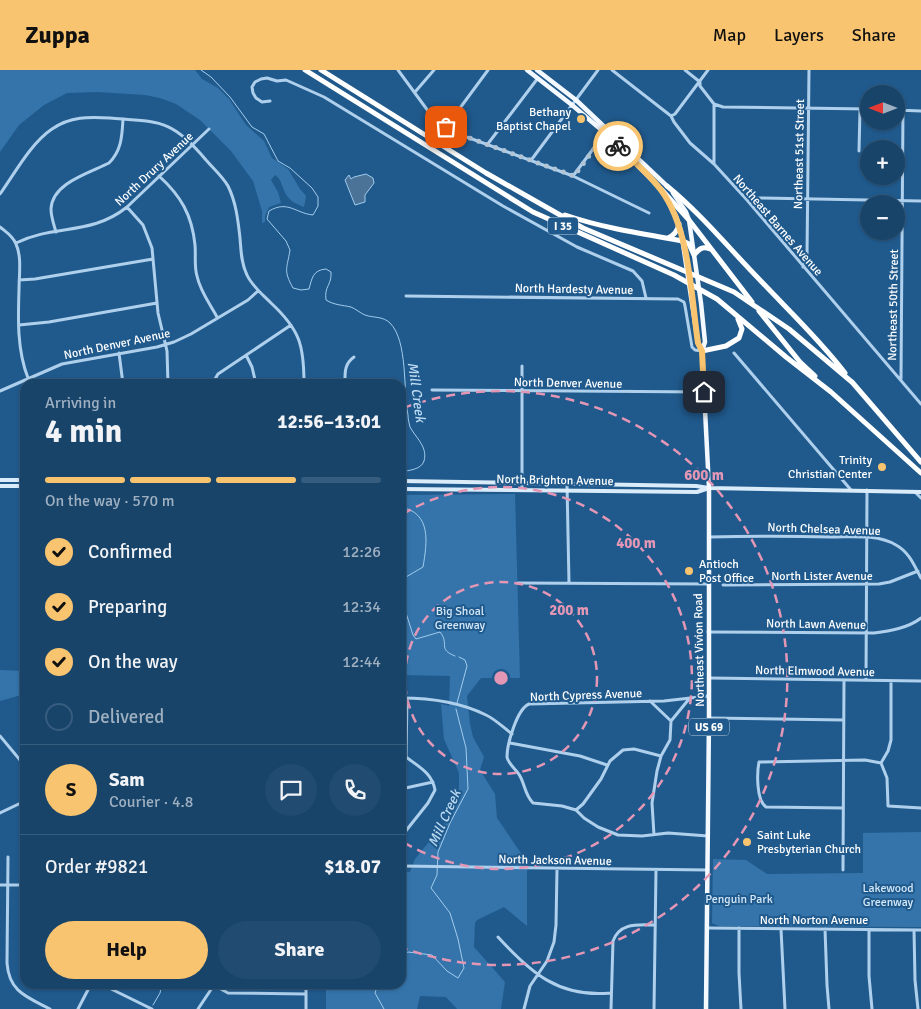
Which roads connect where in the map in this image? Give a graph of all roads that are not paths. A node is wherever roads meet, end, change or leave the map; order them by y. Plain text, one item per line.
1 (305, 70) edge
2 (321, 70) edge
3 (398, 70) edge
4 (434, 70) edge
5 (488, 70) edge
6 (527, 70) edge
7 (537, 70) edge
8 (598, 70) edge
9 (612, 70) edge
10 (685, 70) edge
11 (708, 70) edge
12 (809, 70) edge
13 (538, 78) junction
14 (700, 82) junction
15 (414, 92) junction
16 (576, 100) junction
17 (270, 101) dead end
18 (714, 104) junction
19 (572, 105) junction
20 (808, 108) junction
21 (860, 109) joint
22 (905, 110) edge
23 (921, 111) edge
24 (671, 116) junction
25 (123, 119) junction
26 (446, 127) junction
27 (209, 129) dead end
28 (903, 130) edge
29 (605, 134) junction
30 (487, 144) junction
31 (192, 146) junction
32 (859, 152) dead end
33 (532, 159) junction
34 (714, 164) junction
35 (159, 176) junction
36 (574, 176) junction
37 (667, 186) junction
38 (661, 189) junction
39 (0, 194) edge
40 (902, 195) edge
41 (807, 199) junction
42 (747, 200) junction
43 (860, 200) edge
44 (905, 201) edge
45 (921, 201) edge
46 (127, 207) junction
47 (553, 211) junction
48 (649, 213) dead end
49 (689, 220) junction
50 (678, 224) junction
51 (0, 227) edge
52 (56, 232) junction
53 (668, 238) junction
54 (902, 240) edge
55 (683, 241) junction
56 (16, 243) junction
57 (710, 249) junction
58 (694, 255) junction
59 (153, 259) junction
60 (803, 267) junction
61 (19, 280) junction
62 (258, 291) junction
63 (406, 296) dead end
64 (646, 298) junction
65 (157, 304) junction
66 (733, 312) junction
67 (217, 317) junction
68 (19, 325) junction
69 (291, 325) junction
70 (165, 345) junction
71 (702, 351) junction
72 (118, 353) junction
73 (734, 353) dead end
74 (246, 355) junction
75 (354, 357) dead end
76 (522, 366) dead end
77 (28, 378) joint
78 (123, 379) edge
79 (168, 379) edge
80 (214, 379) edge
81 (255, 379) edge
82 (304, 379) edge
83 (345, 379) edge
84 (901, 380) junction
85 (20, 382) edge
86 (853, 383) junction
87 (432, 390) dead end
88 (0, 391) edge
89 (522, 391) junction
90 (704, 392) junction
91 (831, 392) junction
92 (914, 396) junction
93 (921, 396) edge
94 (921, 404) edge
95 (921, 462) edge
96 (921, 473) edge
97 (0, 480) edge
98 (20, 480) edge
99 (406, 482) edge
100 (522, 483) junction
101 (567, 483) junction
102 (0, 486) edge
103 (20, 486) edge
104 (709, 488) junction
105 (406, 489) edge
106 (522, 490) junction
107 (567, 490) junction
108 (852, 490) junction
109 (867, 490) junction
110 (915, 492) junction
111 (921, 492) edge
112 (921, 498) edge
113 (708, 537) junction
114 (868, 538) junction
115 (918, 571) junction
116 (921, 578) edge
117 (518, 583) dead end
118 (568, 583) junction
119 (708, 584) junction
120 (723, 585) dead end
121 (867, 585) junction
122 (921, 618) edge
123 (708, 632) junction
124 (866, 634) junction
125 (708, 678) junction
126 (844, 680) junction
127 (866, 680) junction
128 (892, 681) junction
129 (921, 681) edge
130 (708, 696) junction
131 (407, 698) joint
132 (690, 698) junction
133 (650, 701) junction
134 (709, 718) junction
135 (671, 720) junction
136 (844, 720) junction
137 (512, 734) junction
138 (0, 736) edge
139 (2, 742) edge
140 (510, 743) junction
141 (661, 756) junction
142 (844, 759) junction
143 (20, 761) edge
144 (881, 764) junction
145 (607, 765) junction
146 (433, 782) junction
147 (406, 788) edge
148 (20, 803) edge
149 (843, 808) junction
150 (921, 808) edge
151 (576, 810) junction
152 (0, 813) edge
153 (406, 831) edge
154 (654, 835) junction
155 (708, 836) junction
156 (830, 850) dead end
157 (843, 850) junction
158 (8, 857) dead end
159 (406, 866) edge
160 (557, 869) junction
161 (656, 870) junction
162 (708, 870) junction
163 (843, 870) dead end
164 (0, 885) edge
165 (7, 885) junction
166 (20, 885) edge
167 (655, 925) junction
168 (707, 928) junction
169 (739, 928) junction
170 (781, 929) junction
171 (825, 929) junction
172 (869, 930) junction
173 (914, 930) junction
174 (921, 930) edge
175 (498, 937) dead end
176 (537, 974) junction
177 (88, 989) edge
178 (111, 989) edge
179 (211, 989) edge
180 (222, 989) edge
181 (306, 989) edge
182 (611, 993) junction
183 (306, 994) junction
184 (50, 1009) edge
185 (78, 1009) edge
186 (152, 1009) edge
187 (198, 1009) edge
188 (306, 1009) edge
189 (524, 1009) edge
190 (611, 1009) edge
191 (654, 1009) edge
192 (706, 1009) edge
193 (741, 1009) edge
194 (785, 1009) edge
195 (829, 1009) edge
196 (872, 1009) edge
197 (918, 1009) edge

1 - 66 highway, I 35
2 - 47 highway, I 35
3 - 15 street
4 - 15 street
5 - 26 street
6 - 13 main road, Northeast Vivion Road / US 69
7 - 16 main road, Northeast Vivion Road / US 69
8 - 16 street
9 - 24 street, Northeast Barnes Avenue
10 - 14 street
11 - 14 street
12 - 20 street, Northeast 51st Street
13 - 19 main road, Northeast Vivion Road / US 69
13 - 30 street
14 - 18 street
14 - 24 street
15 - 26 street
16 - 19 street
16 - 37 main road, Northeast Vivion Road / US 69
17 - 64 street
18 - 20 street
18 - 34 street
19 - 29 main road, Northeast Vivion Road / US 69
19 - 33 street
20 - 21 street
20 - 41 street, Northeast 51st Street
21 - 32 street
22 - 23 street
24 - 34 street, Northeast Barnes Avenue
25 - 31 street
25 - 39 street
25 - 52 street
26 - 30 street
27 - 31 street, North Drury Avenue
28 - 40 street, Northeast 50th Street
29 - 36 street
29 - 38 main road, Northeast Vivion Road / US 69
30 - 33 street
31 - 35 street, North Drury Avenue
31 - 62 street
33 - 36 street
34 - 42 street, Northeast Barnes Avenue
35 - 46 street, North Drury Avenue
35 - 67 street
36 - 48 street
37 - 49 main road, Northeast Vivion Road / US 69
37 - 86 highway
38 - 49 highway
38 - 50 main road, Northeast Vivion Road / US 69
41 - 42 street
41 - 43 street
41 - 60 street, Northeast 51st Street
42 - 60 street, Northeast Barnes Avenue
44 - 45 street
46 - 52 street, North Drury Avenue
46 - 59 street
47 - 53 highway
47 - 86 highway, I 35
49 - 57 highway
49 - 58 main road, Northeast Vivion Road / US 69
50 - 53 highway
50 - 55 main road, Northeast Vivion Road / US 69
51 - 56 street
52 - 56 street, North Drury Avenue
53 - 55 highway
54 - 84 street, Northeast 50th Street
55 - 58 highway
55 - 71 main road, Northeast Vivion Road / US 69
56 - 61 street
57 - 58 highway
57 - 91 highway
58 - 71 main road, Northeast Vivion Road / US 69
59 - 61 street
59 - 65 street
60 - 84 street, Northeast Barnes Avenue
61 - 68 street
62 - 67 street, North Denver Avenue
62 - 69 street
63 - 64 street, North Hardesty Avenue
64 - 71 street, North Hardesty Avenue
65 - 68 street
65 - 70 street
66 - 71 highway
66 - 91 highway, I 35
67 - 70 street, North Denver Avenue
68 - 77 street
69 - 74 street
69 - 82 street
70 - 72 street, North Denver Avenue
70 - 79 street
71 - 90 main road, Northeast Vivion Road / US 69
72 - 77 street, North Denver Avenue
72 - 78 street
73 - 108 street
74 - 80 street
74 - 81 street
75 - 83 street
76 - 89 street
84 - 92 street, Northeast Barnes Avenue
85 - 88 street, North Denver Avenue
86 - 95 highway, I 35
87 - 89 street, North Denver Avenue
89 - 90 street, North Denver Avenue
89 - 100 street
90 - 104 main road, Northeast Vivion Road / US 69
91 - 96 highway, I 35
92 - 93 street
92 - 94 street, Northeast Barnes Avenue
97 - 98 main road
99 - 100 main road, North Brighton Avenue
100 - 101 main road, North Brighton Avenue
100 - 106 street
101 - 104 main road, North Brighton Avenue
101 - 107 street
102 - 103 main road
104 - 107 main road, North Brighton Avenue
104 - 108 main road, North Brighton Avenue
104 - 113 main road, Northeast Vivion Road / US 69
105 - 106 main road, North Brighton Avenue
106 - 107 main road, North Brighton Avenue
107 - 118 street
108 - 109 main road, North Brighton Avenue
109 - 110 main road, North Brighton Avenue
109 - 114 street
110 - 111 main road, North Brighton Avenue
110 - 112 street
113 - 114 street, North Chelsea Avenue
113 - 119 main road, Northeast Vivion Road / US 69
114 - 115 street, North Chelsea Avenue
114 - 121 street
115 - 116 street, North Chelsea Avenue
115 - 121 street, North Lister Avenue
117 - 118 street
118 - 119 street
119 - 123 main road, Northeast Vivion Road / US 69
120 - 121 street, North Lister Avenue
121 - 124 street
122 - 124 street, North Lawn Avenue
123 - 124 street, North Lawn Avenue
123 - 125 main road, Northeast Vivion Road / US 69
124 - 127 street
125 - 126 street, North Elmwood Avenue
125 - 130 main road, Northeast Vivion Road / US 69
126 - 127 street, North Elmwood Avenue
126 - 136 street
127 - 128 street, North Elmwood Avenue
128 - 129 street, North Elmwood Avenue
128 - 144 street
130 - 132 street, North Cypress Avenue
130 - 134 main road, Northeast Vivion Road / US 69
131 - 137 street
131 - 146 street
132 - 133 street, North Cypress Avenue
132 - 135 street
133 - 135 street
133 - 137 street, North Cypress Avenue
134 - 136 street
134 - 155 main road, Northeast Vivion Road / US 69
135 - 141 street
136 - 142 street
137 - 140 street
138 - 139 street
139 - 143 street
140 - 145 street
140 - 151 street
141 - 145 street
141 - 154 street
142 - 144 street
142 - 149 street
142 - 149 street
144 - 150 street
145 - 151 street
146 - 147 street
146 - 153 street
148 - 152 street
149 - 157 street
151 - 154 street
154 - 155 street
155 - 162 main road, Northeast Vivion Road / US 69
156 - 157 street
157 - 163 street
158 - 165 street
159 - 160 street, North Jackson Avenue
160 - 161 street, North Jackson Avenue
160 - 176 street
161 - 162 street, North Jackson Avenue
161 - 167 street
162 - 168 main road, Northeast Vivion Road / US 69
164 - 165 street
165 - 166 street
165 - 184 street
167 - 182 street
167 - 191 street
168 - 169 street, North Norton Avenue
168 - 192 main road, Northeast Vivion Road / US 69
169 - 170 street, North Norton Avenue
169 - 193 street
170 - 171 street, North Norton Avenue
170 - 194 street
171 - 172 street, North Norton Avenue
171 - 195 street
172 - 173 street, North Norton Avenue
172 - 196 street
173 - 174 street, North Norton Avenue
173 - 197 street
175 - 176 street
176 - 182 street
176 - 189 street
177 - 185 street
178 - 186 street
179 - 187 street
180 - 183 street
181 - 183 street
182 - 190 street
183 - 188 street

